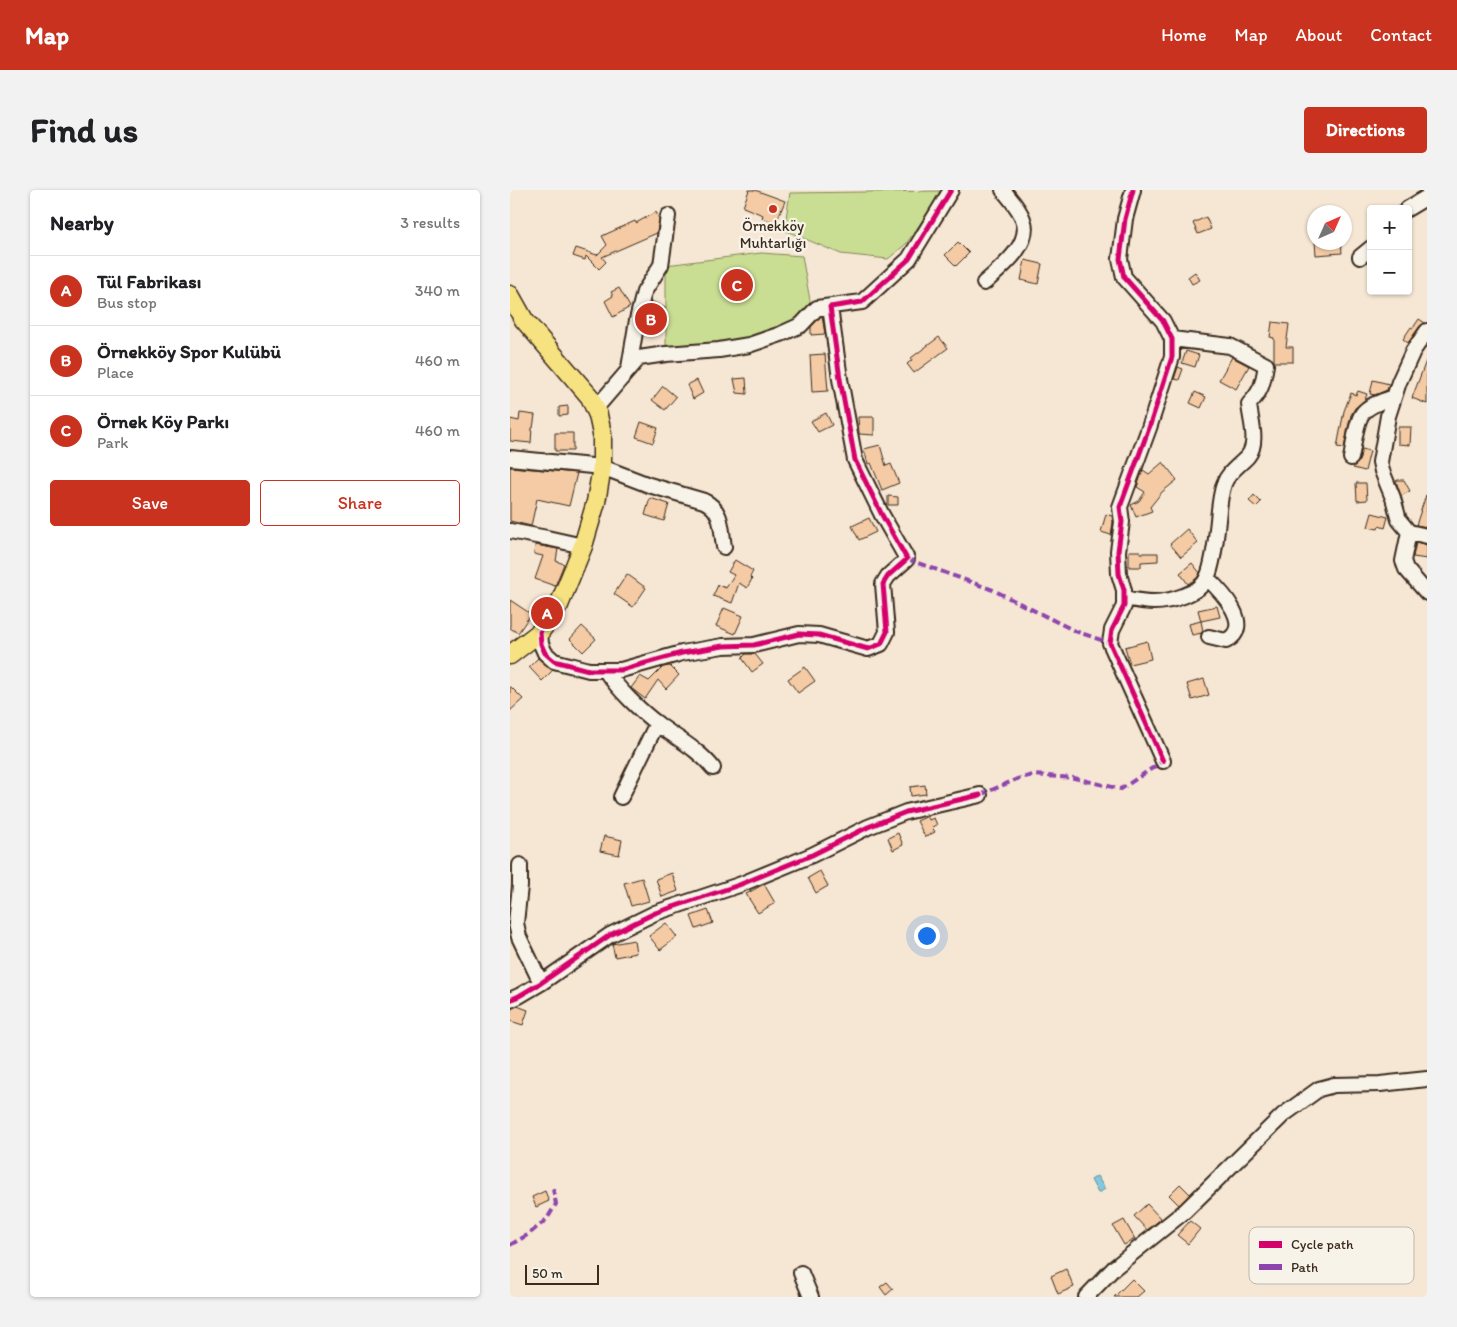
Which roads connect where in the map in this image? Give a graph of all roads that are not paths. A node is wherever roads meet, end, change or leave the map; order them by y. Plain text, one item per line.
1 (950, 190) edge
2 (1003, 190) edge
3 (1133, 190) edge
4 (1427, 197) edge
5 (1412, 206) edge
6 (668, 216) dead end
7 (1369, 250) edge
8 (1360, 258) dead end
9 (984, 283) dead end
10 (511, 302) edge
11 (830, 307) junction
12 (1427, 331) edge
13 (1172, 340) junction
14 (629, 369) junction
15 (1394, 397) junction
16 (596, 408) junction
17 (510, 458) edge
18 (1351, 458) dead end
19 (602, 467) junction
20 (510, 532) edge
21 (1409, 532) junction
22 (1427, 536) edge
23 (583, 546) junction
24 (724, 547) dead end
25 (1207, 578) junction
26 (1427, 593) edge
27 (1124, 598) junction
28 (540, 632) junction
29 (1209, 637) dead end
30 (510, 655) edge
31 (605, 670) junction
32 (657, 723) junction
33 (1163, 761) dead end
34 (714, 768) dead end
35 (980, 795) dead end
36 (621, 797) dead end
37 (520, 865) dead end
38 (541, 983) junction
39 (510, 1000) edge
40 (1427, 1079) edge
41 (801, 1273) dead end
42 (812, 1297) edge
43 (1086, 1297) edge

1 - 11 street
2 - 9 street
3 - 13 street
4 - 5 street
6 - 14 street
7 - 8 street
10 - 16 main road
11 - 14 street
11 - 31 street
12 - 15 street
13 - 25 street
13 - 27 street
14 - 16 street
15 - 18 street
15 - 21 street
16 - 19 main road
17 - 19 street
19 - 23 main road
19 - 24 street
20 - 23 street
21 - 22 street
21 - 26 street
23 - 28 main road
25 - 27 street
25 - 29 street
27 - 33 street
28 - 30 main road
28 - 31 street
31 - 32 street
32 - 34 street
32 - 36 street
35 - 38 street
37 - 38 street
38 - 39 street
40 - 43 street
41 - 42 street

